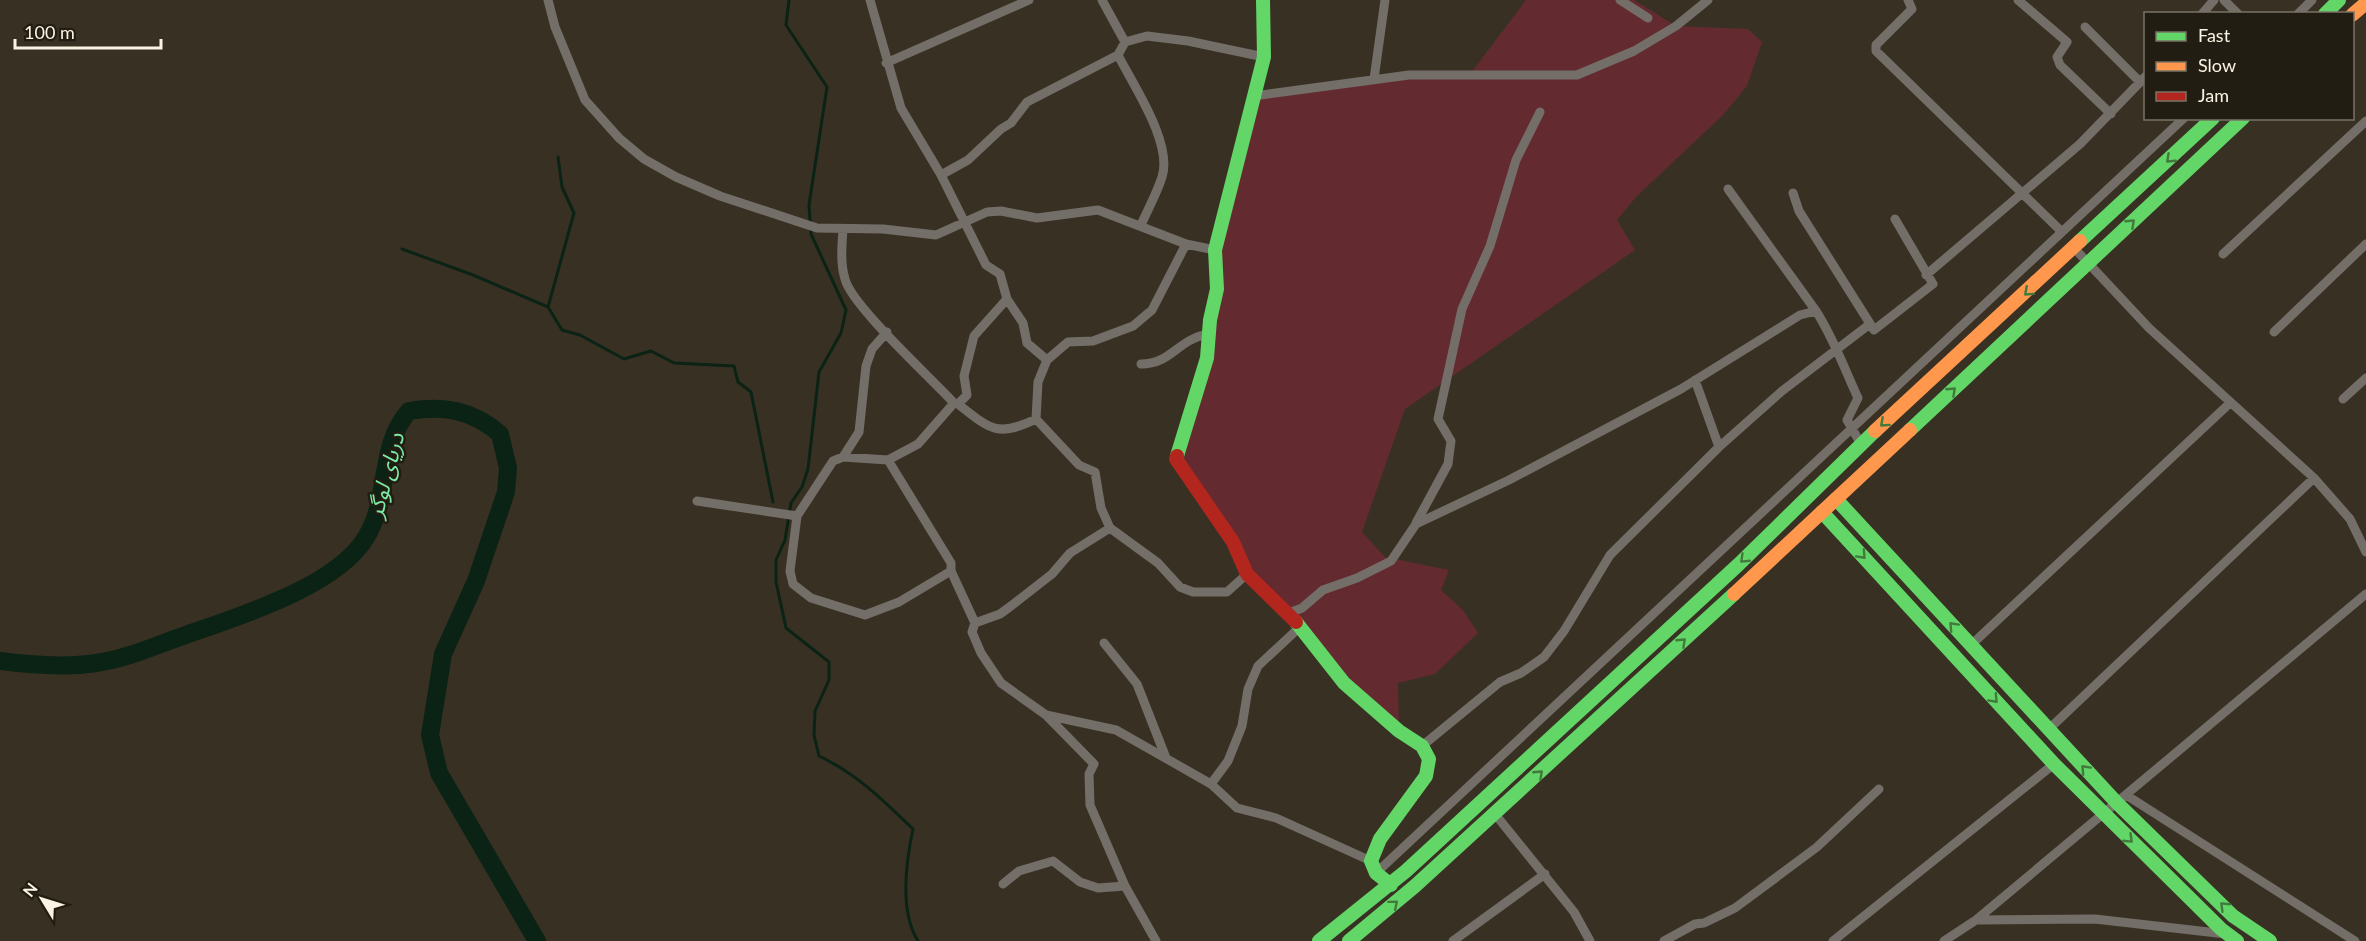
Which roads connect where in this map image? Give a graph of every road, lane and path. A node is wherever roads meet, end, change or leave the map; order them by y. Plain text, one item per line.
1 (548, 0) edge
2 (870, 0) edge
3 (1029, 0) edge
4 (1102, 0) edge
5 (1263, 0) edge
6 (1385, 0) edge
7 (1620, 0) edge
8 (1708, 0) edge
9 (1908, 0) edge
10 (2018, 0) edge
11 (2214, 0) edge
12 (2224, 0) edge
13 (2312, 0) edge
14 (2339, 0) edge
15 (2366, 3) edge
16 (2204, 12) edge
17 (2236, 12) edge
18 (2300, 12) edge
19 (2327, 12) edge
20 (2354, 13) edge
21 (1648, 18) dead end
22 (2085, 27) dead end
23 (1125, 42) junction
24 (1118, 55) junction
25 (1264, 57) junction
26 (886, 63) junction
27 (1374, 79) junction
28 (2143, 79) edge
29 (1254, 96) junction
30 (1540, 112) dead end
31 (2111, 114) junction
32 (2182, 120) edge
33 (2211, 120) edge
34 (2241, 120) edge
35 (2366, 121) edge
36 (941, 175) junction
37 (1728, 189) dead end
38 (1793, 192) dead end
39 (2023, 194) junction
40 (1895, 219) dead end
41 (965, 222) junction
42 (1141, 225) junction
43 (843, 229) junction
44 (2062, 232) junction
45 (1185, 243) junction
46 (2366, 244) edge
47 (2075, 249) junction
48 (1215, 250) junction
49 (2223, 254) dead end
50 (2089, 263) junction
51 (1926, 274) junction
52 (1007, 299) junction
53 (1816, 311) junction
54 (1870, 324) junction
55 (887, 332) junction
56 (2274, 332) dead end
57 (1209, 334) junction
58 (1838, 347) junction
59 (1047, 360) junction
60 (1141, 364) dead end
61 (2366, 378) edge
62 (1695, 380) junction
63 (2343, 399) dead end
64 (2230, 403) junction
65 (956, 404) junction
66 (1036, 419) junction
67 (1851, 428) junction
68 (1861, 444) junction
69 (1719, 447) junction
70 (843, 457) junction
71 (888, 460) junction
72 (2314, 478) junction
73 (1836, 499) junction
74 (697, 501) dead end
75 (1822, 512) junction
76 (792, 515) junction
77 (1416, 524) junction
78 (1110, 528) junction
79 (2366, 552) edge
80 (951, 571) junction
81 (1247, 574) junction
82 (2366, 594) edge
83 (1289, 613) junction
84 (975, 623) junction
85 (1301, 626) junction
86 (1104, 644) dead end
87 (1971, 645) junction
88 (1046, 715) junction
89 (2049, 729) junction
90 (1422, 746) junction
91 (1166, 758) junction
92 (2055, 764) junction
93 (1211, 784) junction
94 (1879, 789) dead end
95 (2122, 799) junction
96 (1495, 814) junction
97 (2103, 814) junction
98 (1374, 867) junction
99 (1545, 874) junction
100 (1003, 884) dead end
101 (1391, 885) junction
102 (1125, 886) junction
103 (1976, 920) junction
104 (2340, 931) junction
105 (2233, 938) edge
106 (1156, 941) edge
107 (1319, 941) edge
108 (1348, 941) edge
109 (1453, 941) edge
110 (1590, 941) edge
111 (1664, 941) edge
112 (1833, 941) edge
113 (1944, 941) edge
114 (2270, 941) edge
115 (2334, 941) edge
116 (2355, 941) edge

1 - 43 street
2 - 26 street
3 - 26 street
4 - 23 street
5 - 25 main road
6 - 27 street
7 - 21 street
8 - 27 street
9 - 39 street
10 - 31 street
11 - 16 street
12 - 17 street
13 - 18 street
14 - 19 main road
15 - 20 main road
22 - 28 street
23 - 24 street
23 - 25 street
24 - 36 street
24 - 42 street
25 - 29 main road
26 - 36 street
27 - 29 street
28 - 31 street
29 - 48 main road
30 - 77 street
31 - 39 street
32 - 44 street
33 -> 47 main road
50 -> 34 main road
35 - 49 street
36 - 41 street
37 - 53 street
38 - 54 street
39 - 44 street
39 - 51 street
40 - 51 street
41 - 42 street
41 - 43 street
41 - 52 street
42 - 45 street
43 - 55 street
44 - 67 street
45 - 48 street
45 - 59 street
46 - 56 street
47 - 50 street
47 -> 68 main road
48 - 57 main road
50 - 64 street
73 -> 50 main road
51 - 54 street
52 - 59 street
52 - 65 street
53 - 58 street
53 - 62 street
54 - 58 street
55 - 65 street
55 - 70 street
57 - 60 street
57 - 81 main road
58 - 67 street
58 - 69 street
59 - 66 street
61 - 63 street
62 - 69 street
62 - 77 street
64 - 72 street
64 - 87 street
65 - 66 street
65 - 71 street
66 - 78 street
67 - 68 street
67 - 98 street
68 -> 101 main road
69 - 90 street
70 - 71 street
70 - 76 street
71 - 80 street
72 - 79 street
72 - 89 street
73 - 75 main road
87 -> 73 main road
74 - 76 street
75 -> 92 main road
96 -> 75 main road
76 - 80 street
77 - 83 street
78 - 81 street
78 - 84 street
80 - 84 street
81 - 83 main road
82 - 95 street
83 - 85 main road
84 - 88 street
85 - 90 main road
85 - 93 street
86 - 91 street
87 - 89 main road
88 - 91 street
88 - 102 street
95 -> 89 main road
90 - 98 main road
91 - 93 street
92 - 97 main road
92 - 112 street
93 - 98 street
94 - 111 street
95 - 97 street
95 - 104 street
114 -> 95 main road
96 - 99 street
108 -> 96 main road
97 - 103 street
97 -> 105 main road
98 - 101 main road
99 - 109 street
99 - 110 street
100 - 102 street
101 - 107 main road
102 - 106 street
103 - 105 street
103 - 113 street
104 - 115 street
104 - 116 street

